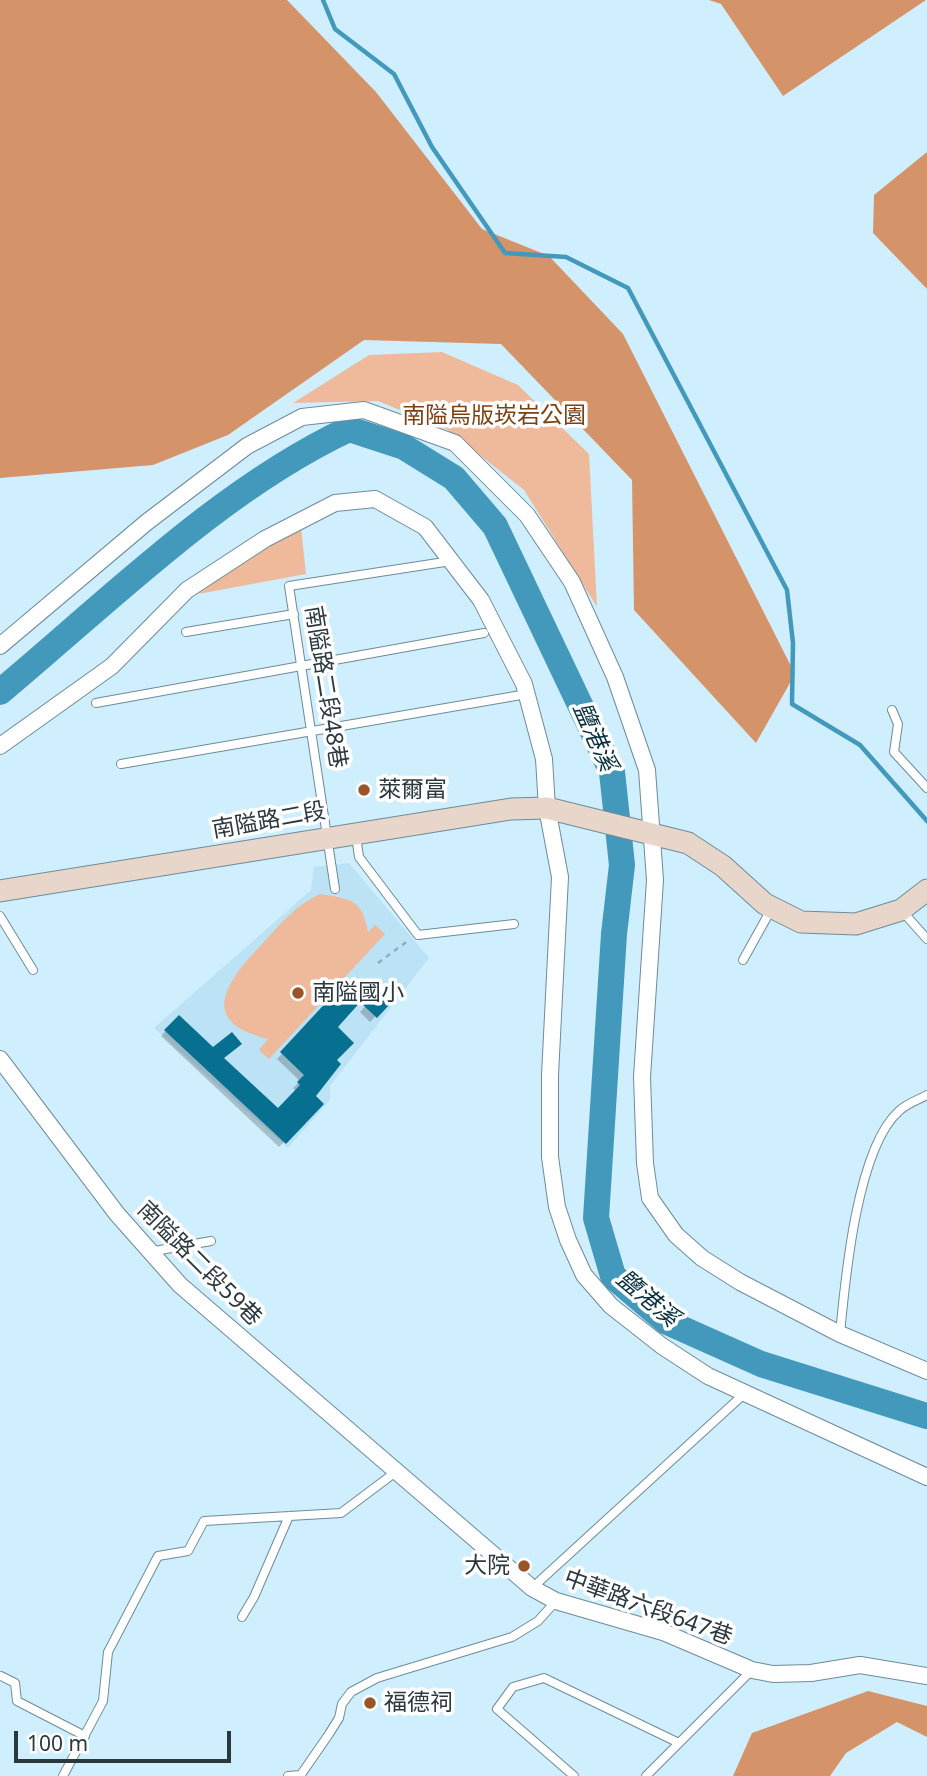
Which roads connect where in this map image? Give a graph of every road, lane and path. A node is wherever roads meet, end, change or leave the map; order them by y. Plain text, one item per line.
1 (451, 561) junction
2 (294, 614) junction
3 (186, 632) dead end
4 (484, 633) dead end
5 (0, 646) edge
6 (303, 667) junction
7 (527, 694) junction
8 (96, 702) dead end
9 (892, 710) dead end
10 (311, 731) junction
11 (0, 746) edge
12 (121, 764) dead end
13 (927, 788) edge
14 (547, 808) junction
15 (356, 833) junction
16 (329, 836) junction
17 (653, 836) junction
18 (335, 889) dead end
19 (927, 890) edge
20 (0, 891) edge
21 (773, 907) junction
22 (901, 910) junction
23 (0, 916) edge
24 (514, 924) dead end
25 (418, 935) junction
26 (927, 939) edge
27 (743, 960) dead end
28 (378, 963) dead end
29 (33, 970) dead end
30 (0, 1059) edge
31 (927, 1095) edge
32 (211, 1241) dead end
33 (149, 1252) junction
34 (840, 1334) junction
35 (927, 1371) edge
36 (744, 1394) junction
37 (397, 1470) junction
38 (927, 1477) edge
39 (289, 1516) junction
40 (532, 1588) junction
41 (556, 1601) junction
42 (242, 1617) dead end
43 (752, 1670) junction
44 (1, 1676) edge
45 (927, 1676) edge
46 (85, 1736) junction
47 (680, 1743) junction
48 (64, 1776) edge
49 (288, 1776) edge
50 (300, 1776) edge
51 (574, 1776) edge
52 (646, 1776) edge

1 - 2 lane, 南隘路二段48巷
1 - 7 street
1 - 11 street
2 - 3 lane
2 - 6 lane, 南隘路二段48巷
4 - 6 lane
5 - 17 street
6 - 8 lane
6 - 10 lane, 南隘路二段48巷
7 - 10 lane
7 - 14 street
9 - 13 lane
10 - 12 lane
10 - 16 lane, 南隘路二段48巷
14 - 15 street, 南隘路二段
14 - 17 street, 南隘路二段
14 - 36 street
15 - 16 street, 南隘路二段
15 - 25 lane
16 - 18 lane, 南隘路二段48巷
16 - 20 street, 南隘路二段
17 - 21 street, 南隘路二段
17 - 34 street
19 - 22 street
21 - 22 street, 南隘路二段
21 - 27 lane
22 - 26 lane
23 - 29 lane
24 - 25 lane
25 - 28 path
30 - 33 street, 南隘路二段59巷
31 - 34 lane
32 - 33 lane
33 - 37 street, 南隘路二段59巷
34 - 35 street
36 - 38 street
36 - 40 lane
37 - 39 lane
37 - 40 street, 中華路六段647巷
39 - 42 lane
39 - 46 lane
40 - 41 street, 中華路六段647巷
41 - 43 street, 中華路六段647巷
41 - 50 lane
43 - 45 street, 中華路六段647巷
43 - 47 lane
44 - 46 lane
46 - 48 lane
47 - 51 lane
47 - 52 lane
49 - 50 lane

